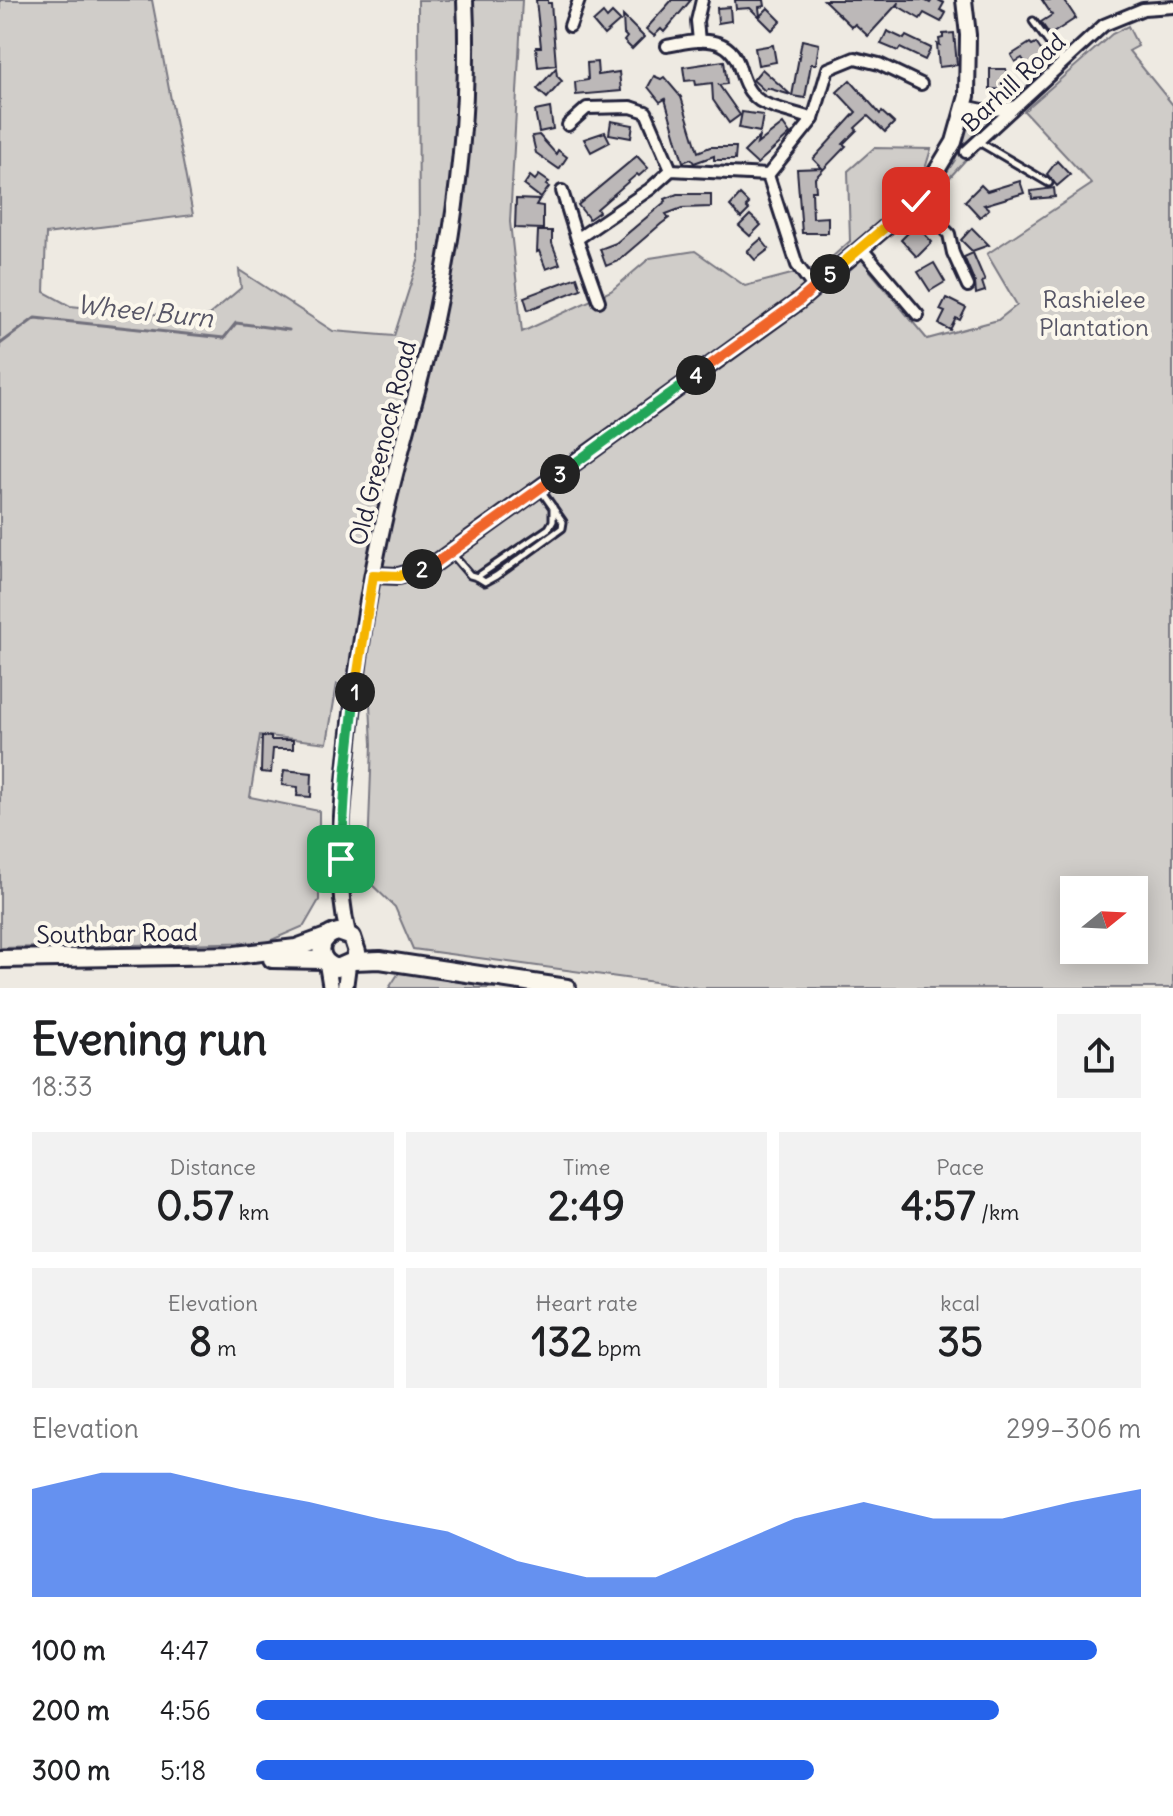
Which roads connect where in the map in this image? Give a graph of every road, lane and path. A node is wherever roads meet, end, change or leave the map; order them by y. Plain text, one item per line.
1 (465, 0) edge
2 (579, 0) edge
3 (702, 0) edge
4 (964, 0) edge
5 (1173, 7) edge
6 (1033, 21) dead end
7 (570, 26) dead end
8 (699, 41) junction
9 (667, 46) dead end
10 (1064, 62) junction
11 (921, 84) dead end
12 (964, 106) junction
13 (1014, 107) junction
14 (813, 119) junction
15 (568, 125) dead end
16 (978, 141) junction
17 (966, 152) dead end
18 (671, 170) junction
19 (768, 175) junction
20 (1049, 183) dead end
21 (562, 191) dead end
22 (916, 201) junction
23 (577, 239) junction
24 (861, 248) junction
25 (968, 286) dead end
26 (814, 288) junction
27 (599, 301) dead end
28 (918, 315) dead end
29 (540, 488) junction
30 (553, 507) junction
31 (450, 553) junction
32 (373, 575) junction
33 (477, 577) junction
34 (342, 896) junction
35 (327, 936) junction
36 (350, 936) junction
37 (235, 955) junction
38 (0, 959) edge
39 (326, 962) junction
40 (401, 962) junction
41 (350, 963) junction
42 (331, 988) edge
43 (345, 988) edge
44 (567, 988) edge

1 - 32 street, Old Greenock Road
2 - 7 street
3 - 8 street
4 - 12 street
5 - 10 street, Barhill Road
6 - 10 lane
8 - 9 street
8 - 14 street
10 - 13 street, Barhill Road
11 - 14 street
12 - 13 street
12 - 22 street
13 - 16 street, Barhill Road
14 - 19 street
15 - 18 street
16 - 17 street, Barhill Road
16 - 20 lane
18 - 19 street
18 - 23 street
19 - 26 street
21 - 23 street
22 - 24 street
22 - 25 street
23 - 27 street
24 - 26 street
24 - 28 street
26 - 29 street
29 - 30 lane
29 - 31 street
30 - 33 lane
30 - 33 lane
31 - 32 street
31 - 33 lane
32 - 34 street, Old Greenock Road
34 - 35 street, Old Greenock Road
34 - 36 street, Old Greenock Road
35 - 36 main road
35 - 37 main road, Southbar Road
35 - 39 main road
36 - 40 main road
36 - 41 main road
37 - 38 main road, Southbar Road
37 - 39 main road, Southbar Road
39 - 41 main road
39 - 42 street
40 - 41 main road
40 - 44 main road
41 - 43 street

